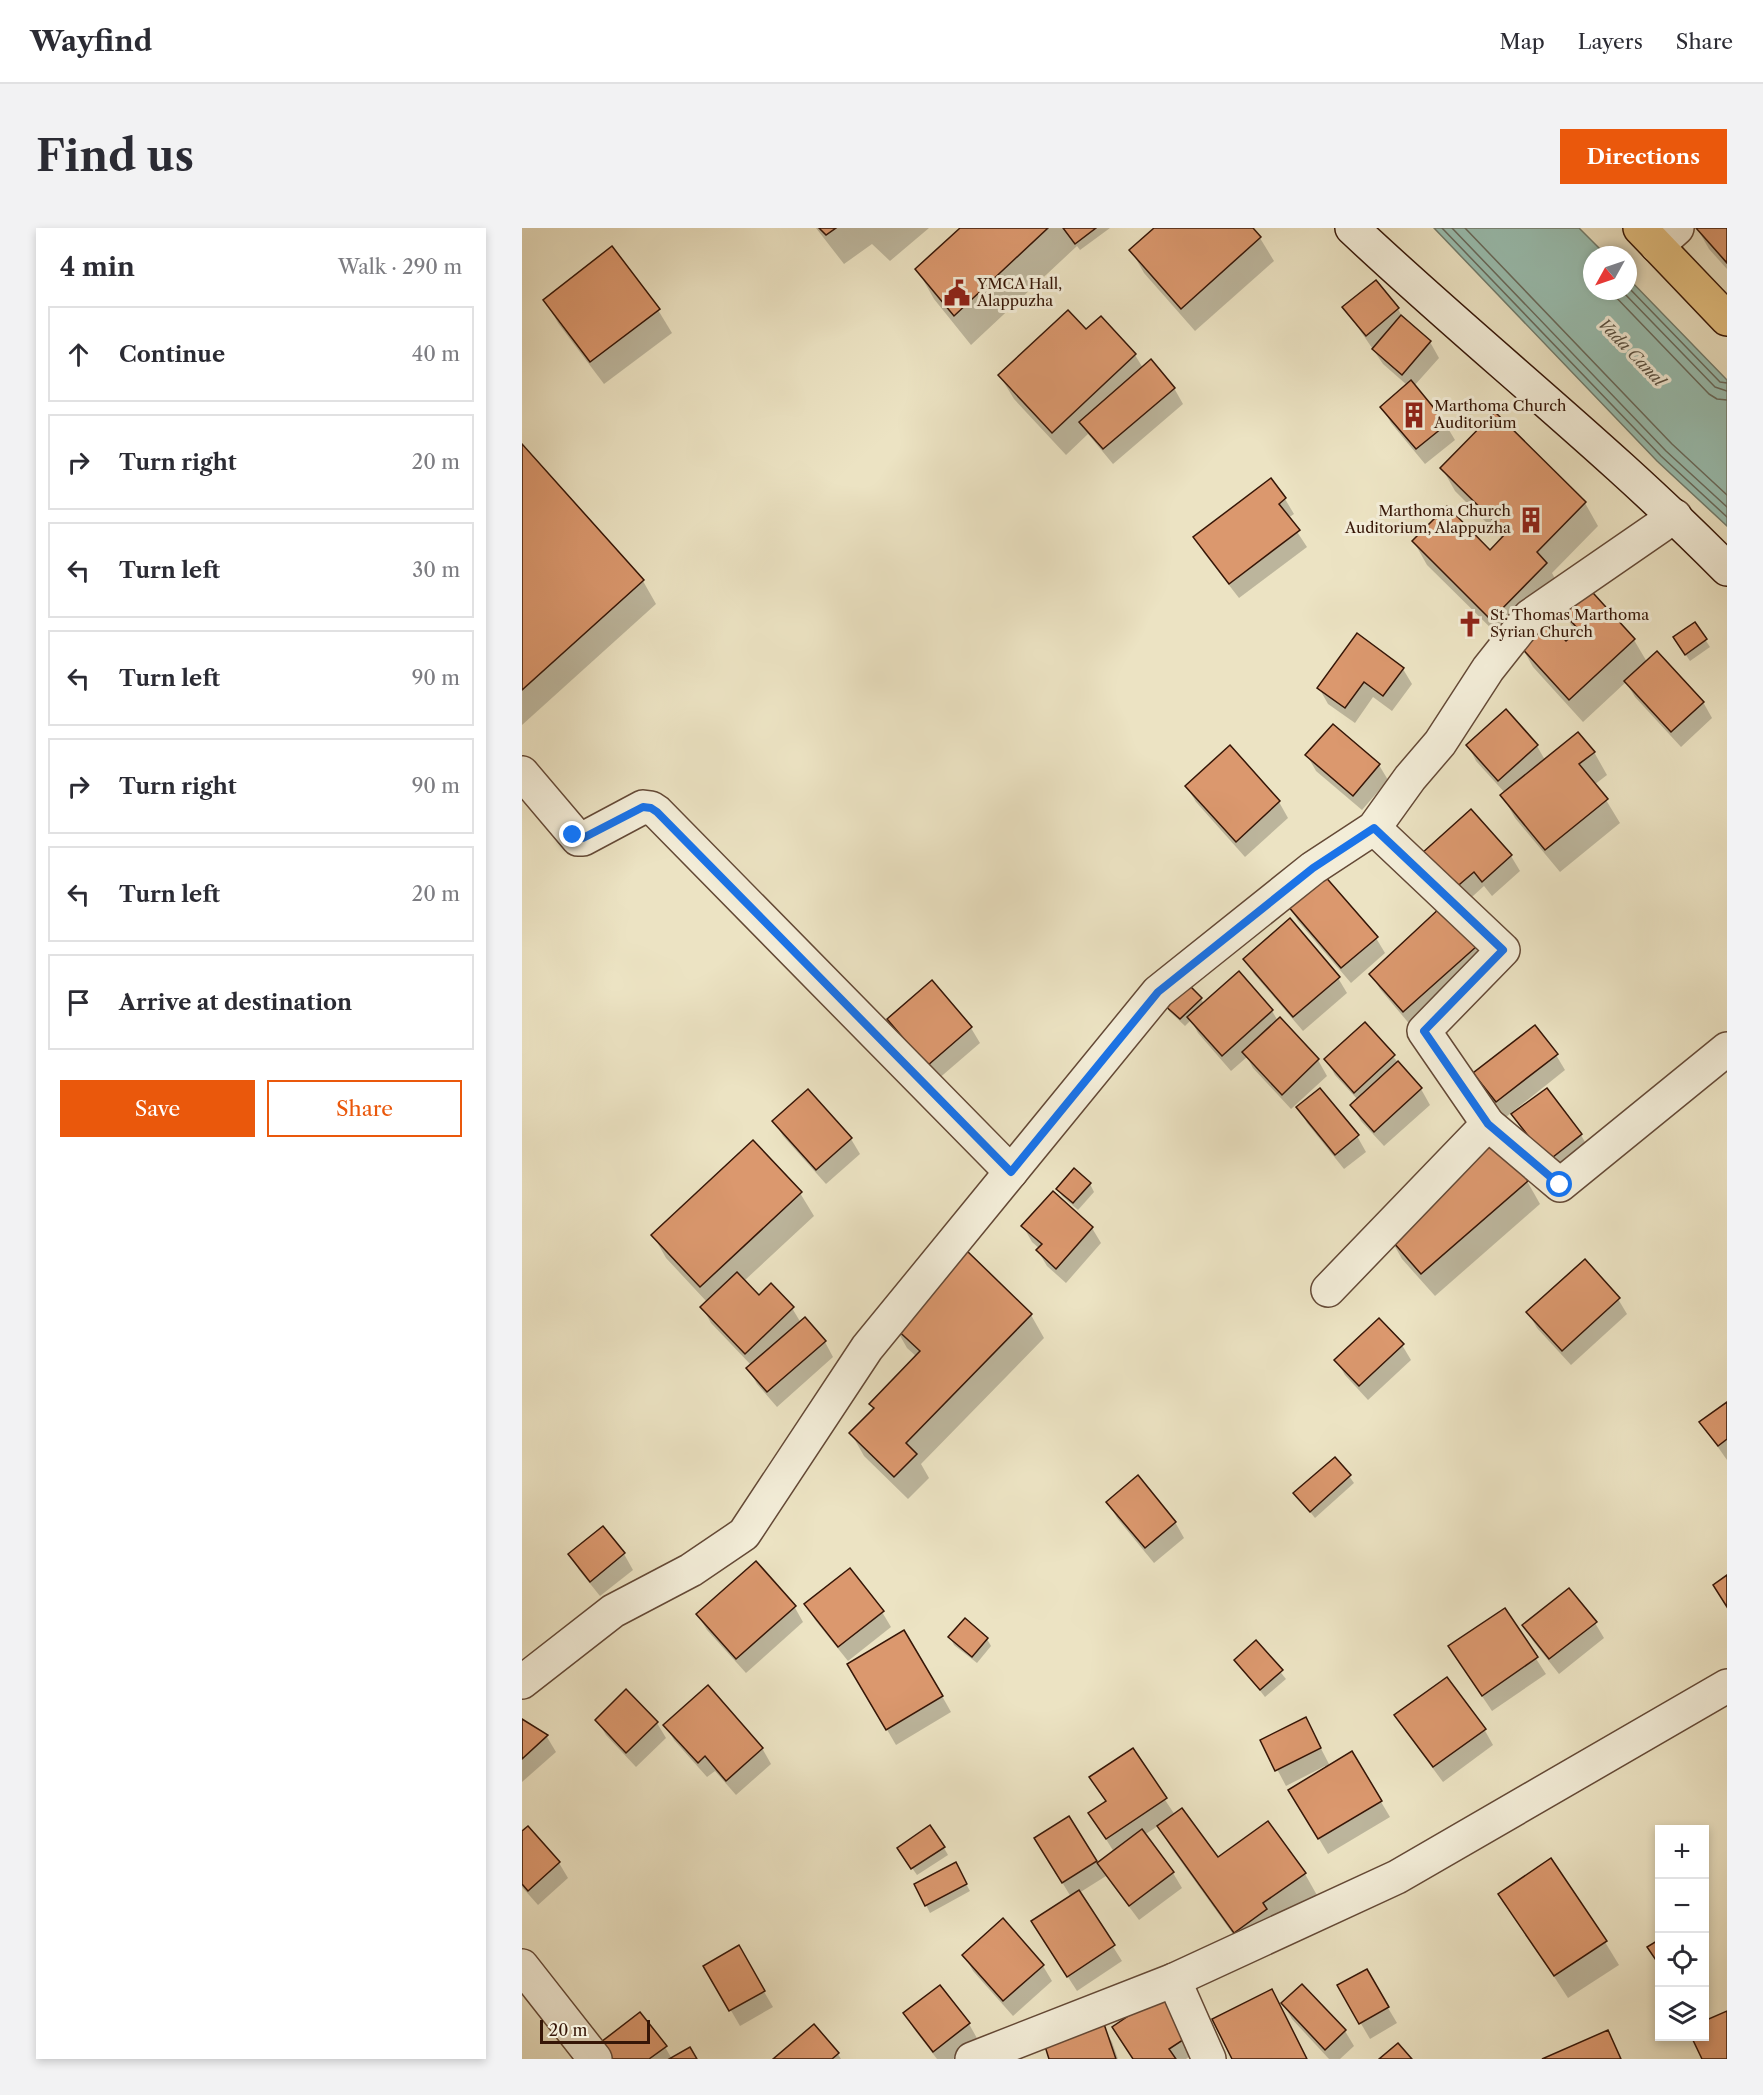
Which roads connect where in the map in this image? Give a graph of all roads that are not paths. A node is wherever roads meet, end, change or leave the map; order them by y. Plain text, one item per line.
1 (1352, 228) edge
2 (1658, 234) edge
3 (1727, 320) edge
4 (1675, 516) junction
5 (1727, 570) edge
6 (522, 773) edge
7 (1374, 828) junction
8 (1727, 1049) edge
9 (1488, 1124) junction
10 (1011, 1172) junction
11 (1328, 1290) dead end
12 (522, 1682) edge
13 (1727, 1686) edge
14 (522, 1966) edge
15 (1174, 1980) junction
16 (595, 2059) edge
17 (972, 2059) edge
18 (1209, 2059) edge

1 - 4 street
2 - 3 main road
4 - 5 street
4 - 7 street
6 - 10 street
7 - 9 street
7 - 10 street
8 - 9 street
9 - 11 street
10 - 12 street
13 - 15 street
14 - 16 street
15 - 17 street
15 - 18 street

